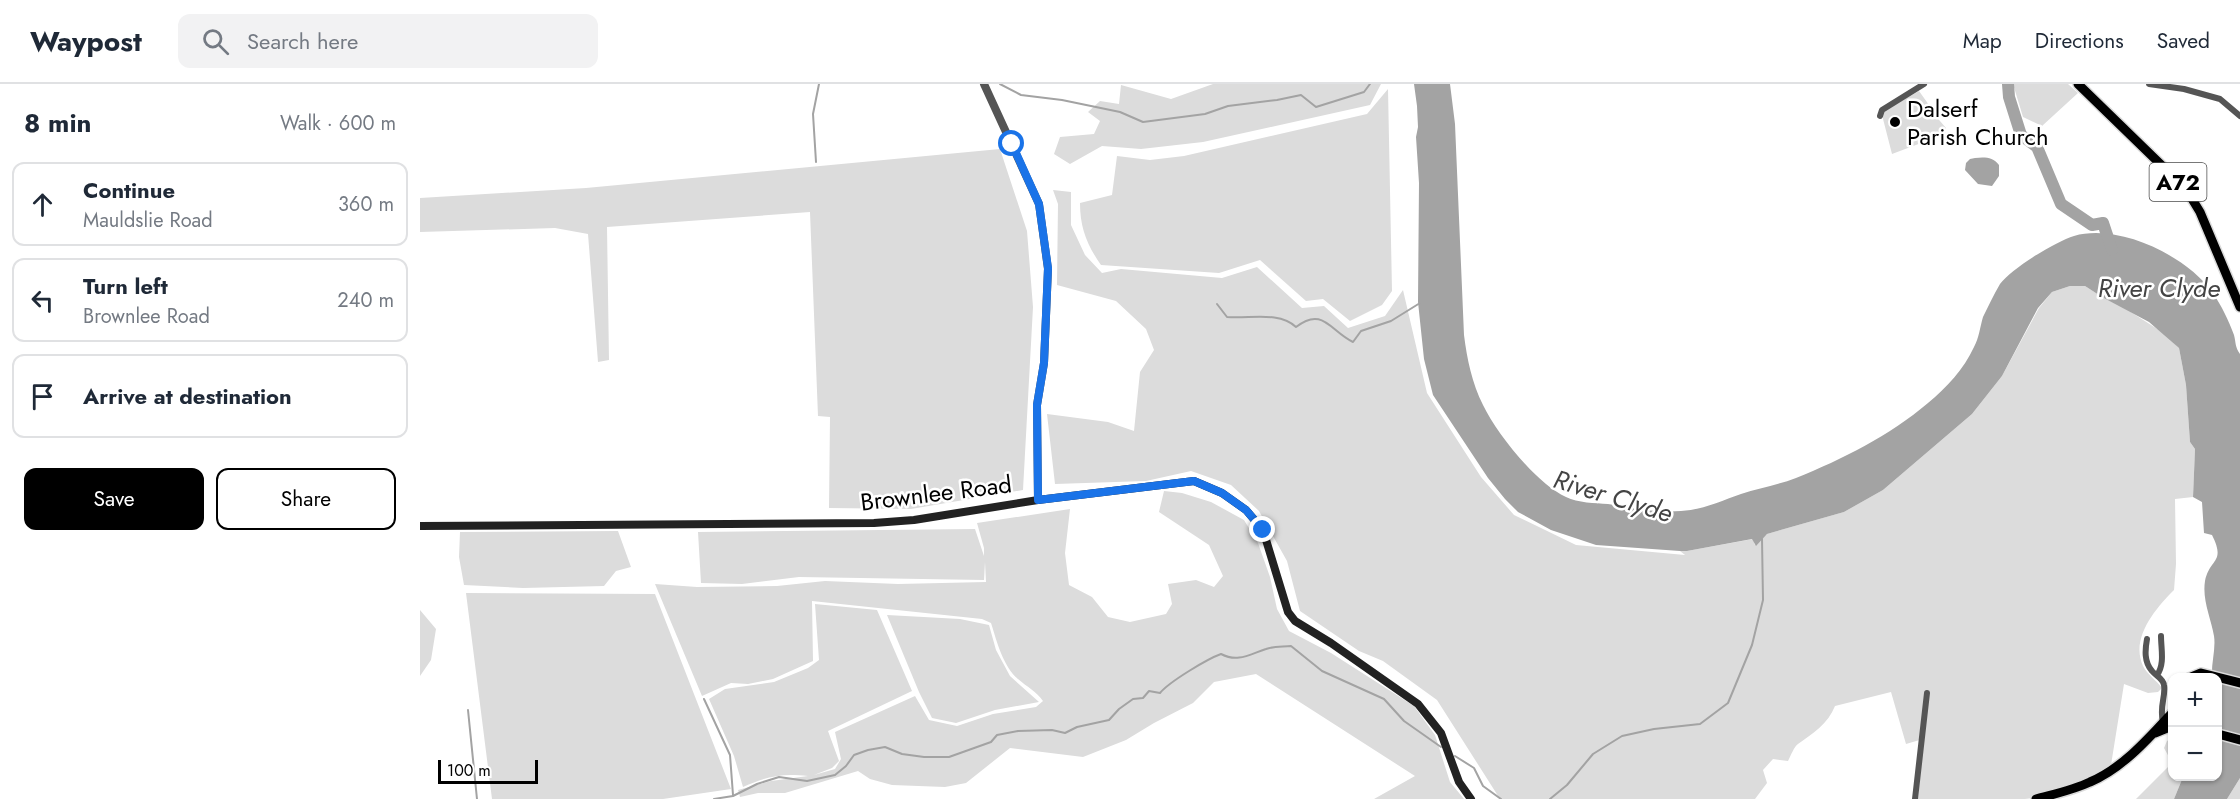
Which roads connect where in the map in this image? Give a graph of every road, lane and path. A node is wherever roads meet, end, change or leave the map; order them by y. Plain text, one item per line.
1 (984, 84) edge
2 (1924, 84) edge
3 (2078, 84) edge
4 (2149, 84) edge
5 (1880, 116) dead end
6 (2240, 116) edge
7 (2240, 307) edge
8 (1038, 500) junction
9 (420, 526) edge
10 (2161, 636) dead end
11 (2147, 639) dead end
12 (2157, 675) junction
13 (2222, 678) edge
14 (2240, 683) edge
15 (1927, 693) dead end
16 (2168, 724) edge
17 (2222, 735) edge
18 (2240, 740) edge
19 (1471, 799) edge
20 (1915, 799) edge
21 (2036, 799) edge

1 - 8 street
2 - 5 street
3 - 7 main road, A72
4 - 6 street
8 - 9 main road, Brownlee Road
8 - 19 main road, Brownlee Road
10 - 12 street
11 - 12 street
12 - 16 street
13 - 14 main road
15 - 20 street
16 - 21 main road
17 - 18 main road

